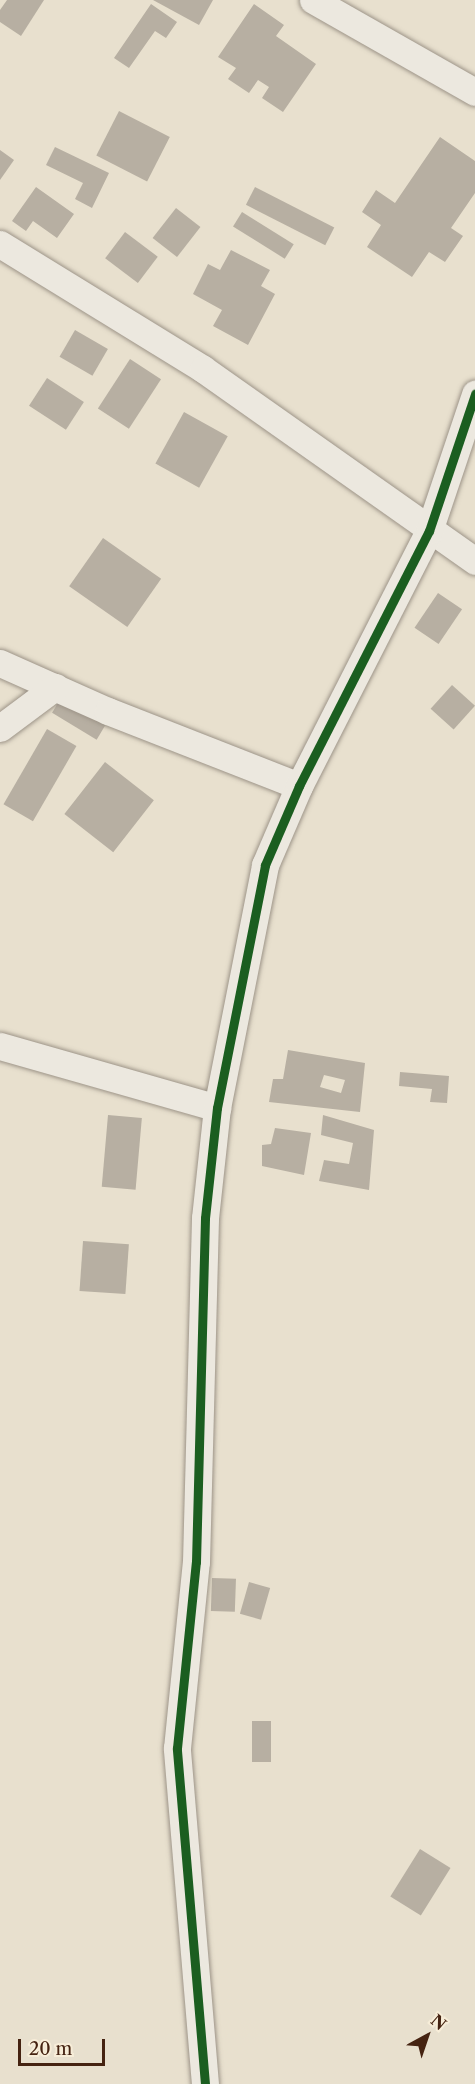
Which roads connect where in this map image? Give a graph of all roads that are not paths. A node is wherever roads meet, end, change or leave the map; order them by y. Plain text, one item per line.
1 (313, 0) edge
2 (475, 92) edge
3 (0, 244) edge
4 (475, 394) edge
5 (429, 531) junction
6 (475, 561) edge
7 (0, 663) edge
8 (55, 687) junction
9 (0, 728) edge
10 (299, 786) junction
11 (0, 1046) edge
12 (218, 1108) junction
13 (205, 2084) edge

1 - 2 street
3 - 5 street
4 - 5 street
5 - 6 street
5 - 10 street
7 - 8 street
8 - 9 street
8 - 10 street
10 - 12 street
11 - 12 street
12 - 13 street

